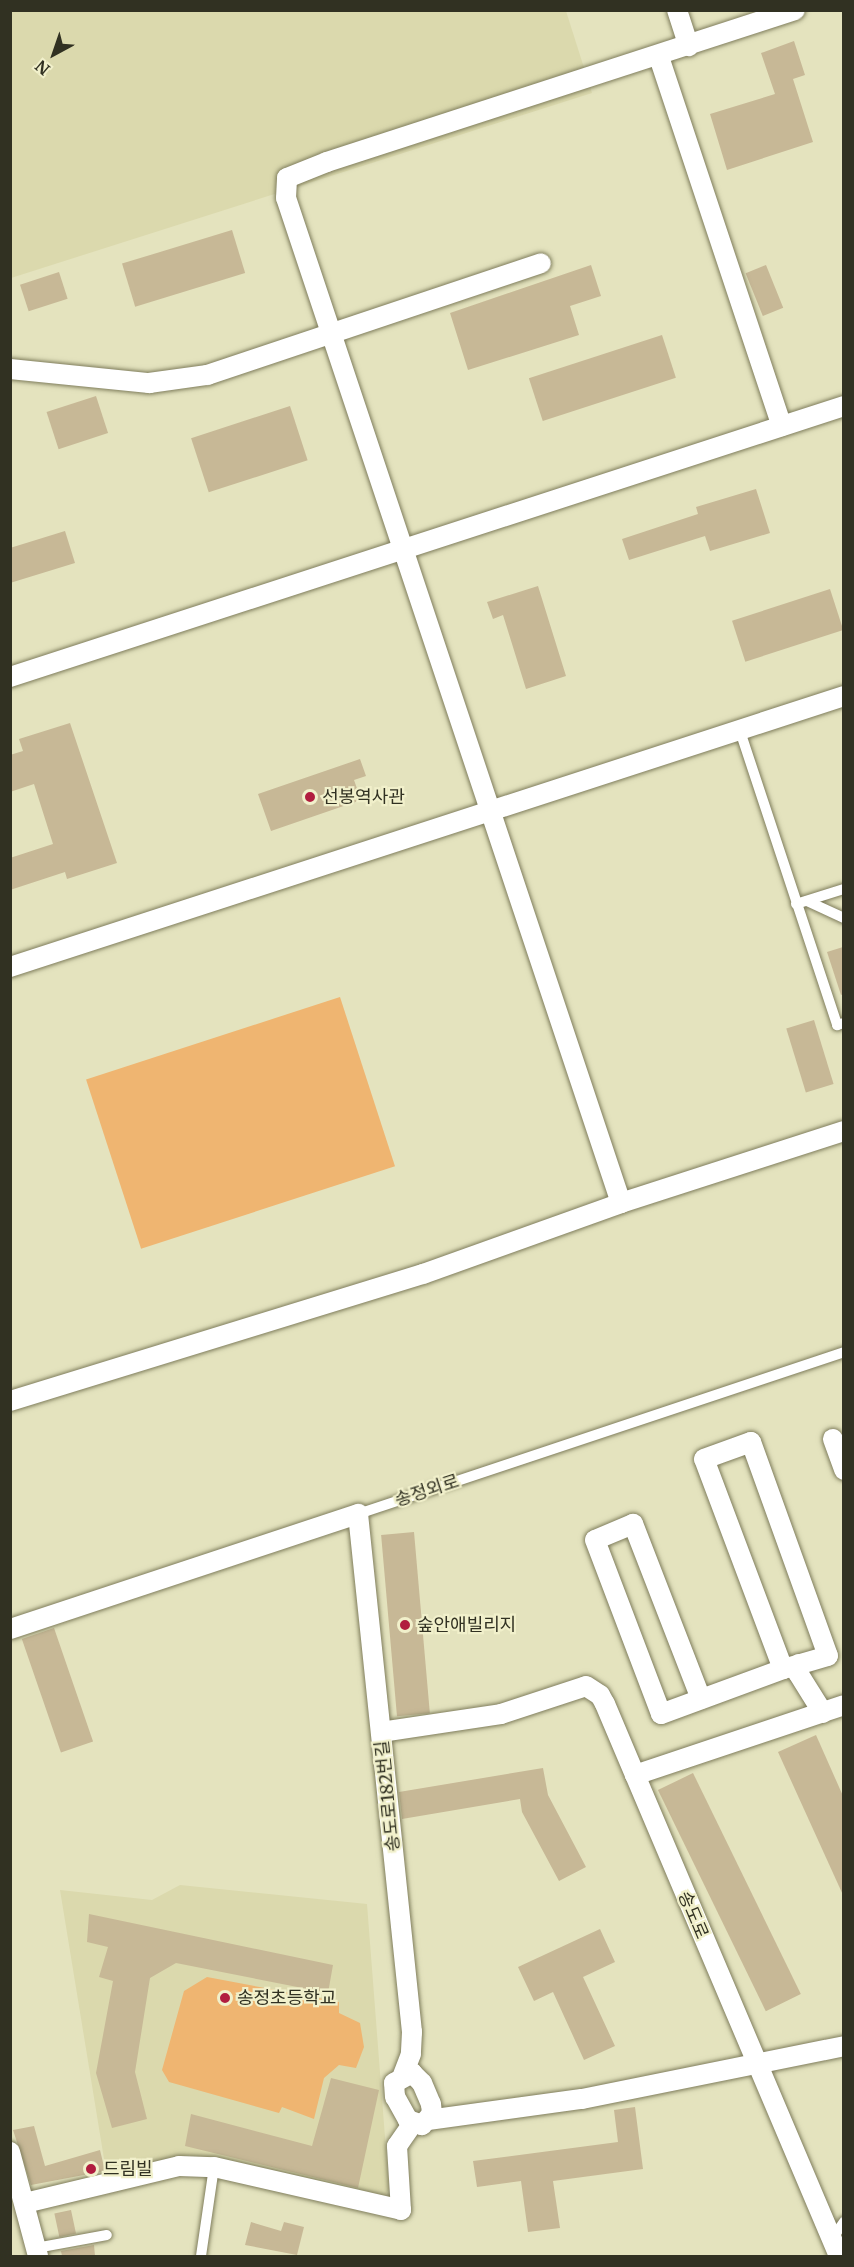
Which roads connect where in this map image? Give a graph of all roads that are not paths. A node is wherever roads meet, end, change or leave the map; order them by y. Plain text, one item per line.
1 (677, 10) edge
2 (795, 10) edge
3 (689, 46) junction
4 (659, 57) junction
5 (541, 263) dead end
6 (331, 335) junction
7 (10, 369) edge
8 (843, 406) edge
9 (782, 426) junction
10 (402, 550) junction
11 (10, 677) edge
12 (843, 696) edge
13 (740, 731) junction
14 (488, 813) junction
15 (843, 889) edge
16 (801, 903) junction
17 (843, 918) edge
18 (10, 967) edge
19 (843, 1023) edge
20 (843, 1131) edge
21 (621, 1203) junction
22 (843, 1352) edge
23 (10, 1401) edge
24 (833, 1440) dead end
25 (843, 1470) edge
26 (358, 1514) junction
27 (10, 1629) edge
28 (791, 1667) junction
29 (701, 1699) junction
30 (843, 1706) edge
31 (823, 1713) junction
32 (381, 1732) junction
33 (635, 1775) junction
34 (843, 2046) edge
35 (756, 2066) junction
36 (403, 2075) junction
37 (421, 2122) junction
38 (10, 2152) edge
39 (214, 2167) junction
40 (24, 2204) junction
41 (843, 2222) edge
42 (107, 2235) dead end
43 (835, 2248) edge
44 (37, 2252) edge
45 (201, 2256) edge

1 - 3 street
2 - 3 street
3 - 4 street
4 - 6 street
4 - 9 street
5 - 6 street
6 - 7 street
6 - 10 street
8 - 9 street
9 - 10 street
10 - 11 street
10 - 14 street
12 - 13 street
13 - 14 street
13 - 16 lane
14 - 18 street
14 - 21 street
15 - 16 lane
16 - 17 lane
16 - 19 lane
20 - 21 street
21 - 23 street
22 - 26 lane, 송정외로
24 - 25 street
26 - 27 street, 송정외로
26 - 32 street, 송도로182번길
28 - 28 street
28 - 29 street
28 - 31 street
29 - 29 street
30 - 31 street
31 - 33 street
32 - 33 street, 송도로
32 - 36 street, 송도로182번길
33 - 35 street, 송도로
34 - 35 street
35 - 37 street
35 - 43 street, 송도로
36 - 37 street, 송도로182번길
36 - 37 street
37 - 39 street
38 - 40 street
39 - 40 street
39 - 45 lane
40 - 44 street
41 - 43 lane
42 - 44 lane

